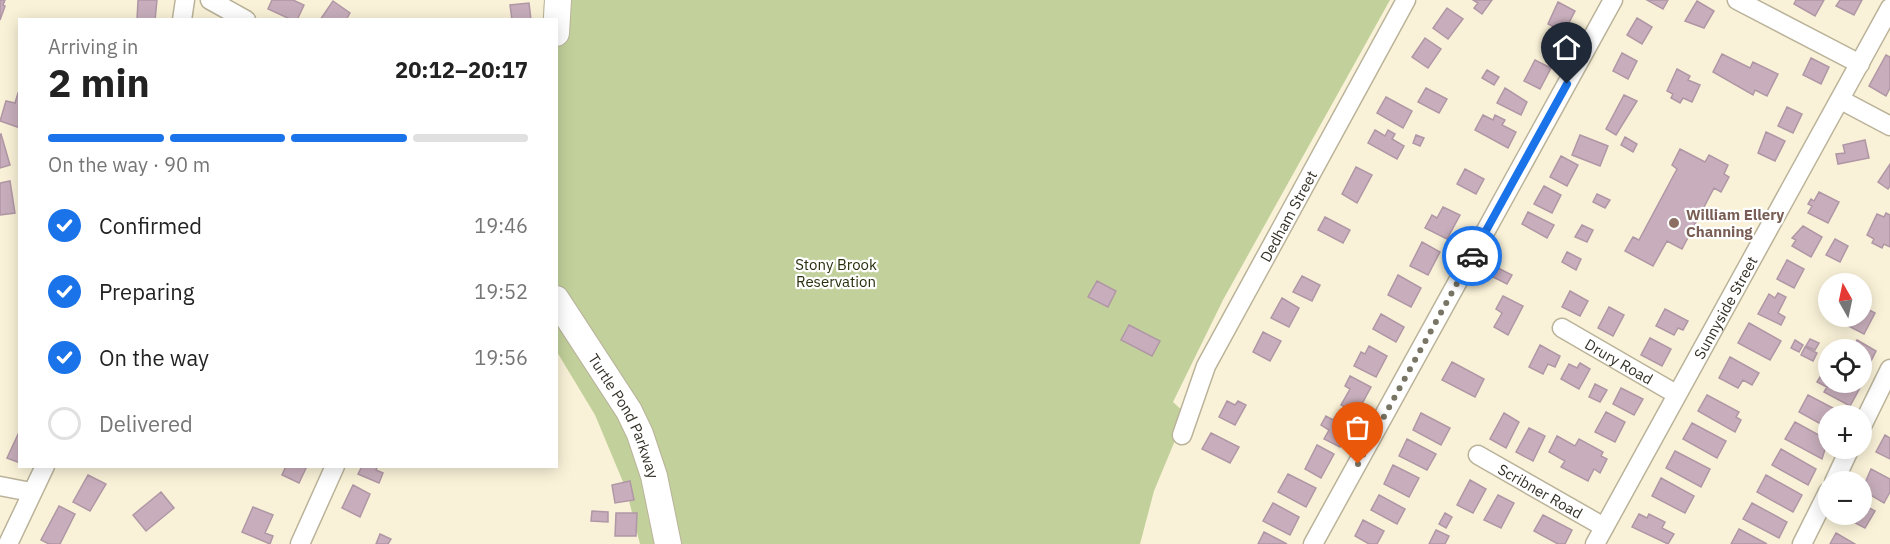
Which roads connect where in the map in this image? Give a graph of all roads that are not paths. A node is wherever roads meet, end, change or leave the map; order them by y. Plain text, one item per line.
1 (185, 0) edge
2 (210, 0) edge
3 (558, 0) edge
4 (1406, 0) edge
5 (1613, 0) edge
6 (1737, 0) edge
7 (1890, 8) edge
8 (182, 18) edge
9 (242, 18) edge
10 (557, 18) edge
11 (1860, 64) junction
12 (1841, 100) junction
13 (1890, 126) edge
14 (558, 302) edge
15 (1562, 328) dead end
16 (1890, 369) edge
17 (1676, 394) junction
18 (1872, 406) edge
19 (1182, 435) dead end
20 (1478, 455) dead end
21 (44, 468) edge
22 (334, 468) edge
23 (0, 486) edge
24 (31, 492) junction
25 (1818, 512) edge
26 (1604, 527) junction
27 (8, 544) edge
28 (300, 544) edge
29 (668, 544) edge
30 (1313, 544) edge
31 (1595, 544) edge
32 (1802, 544) edge

1 - 8 street
2 - 9 street
3 - 10 main road
4 - 19 street, Dedham Street
5 - 30 street
6 - 11 street
7 - 11 street, Sunnyside Street
11 - 12 street, Sunnyside Street
12 - 13 street
12 - 17 street, Sunnyside Street
14 - 29 main road, Turtle Pond Parkway
15 - 17 street, Drury Road
16 - 18 street
17 - 26 street, Sunnyside Street
20 - 26 street, Scribner Road
21 - 24 street
22 - 28 street
23 - 24 street
24 - 27 street
25 - 32 street
26 - 31 street, Sunnyside Street

